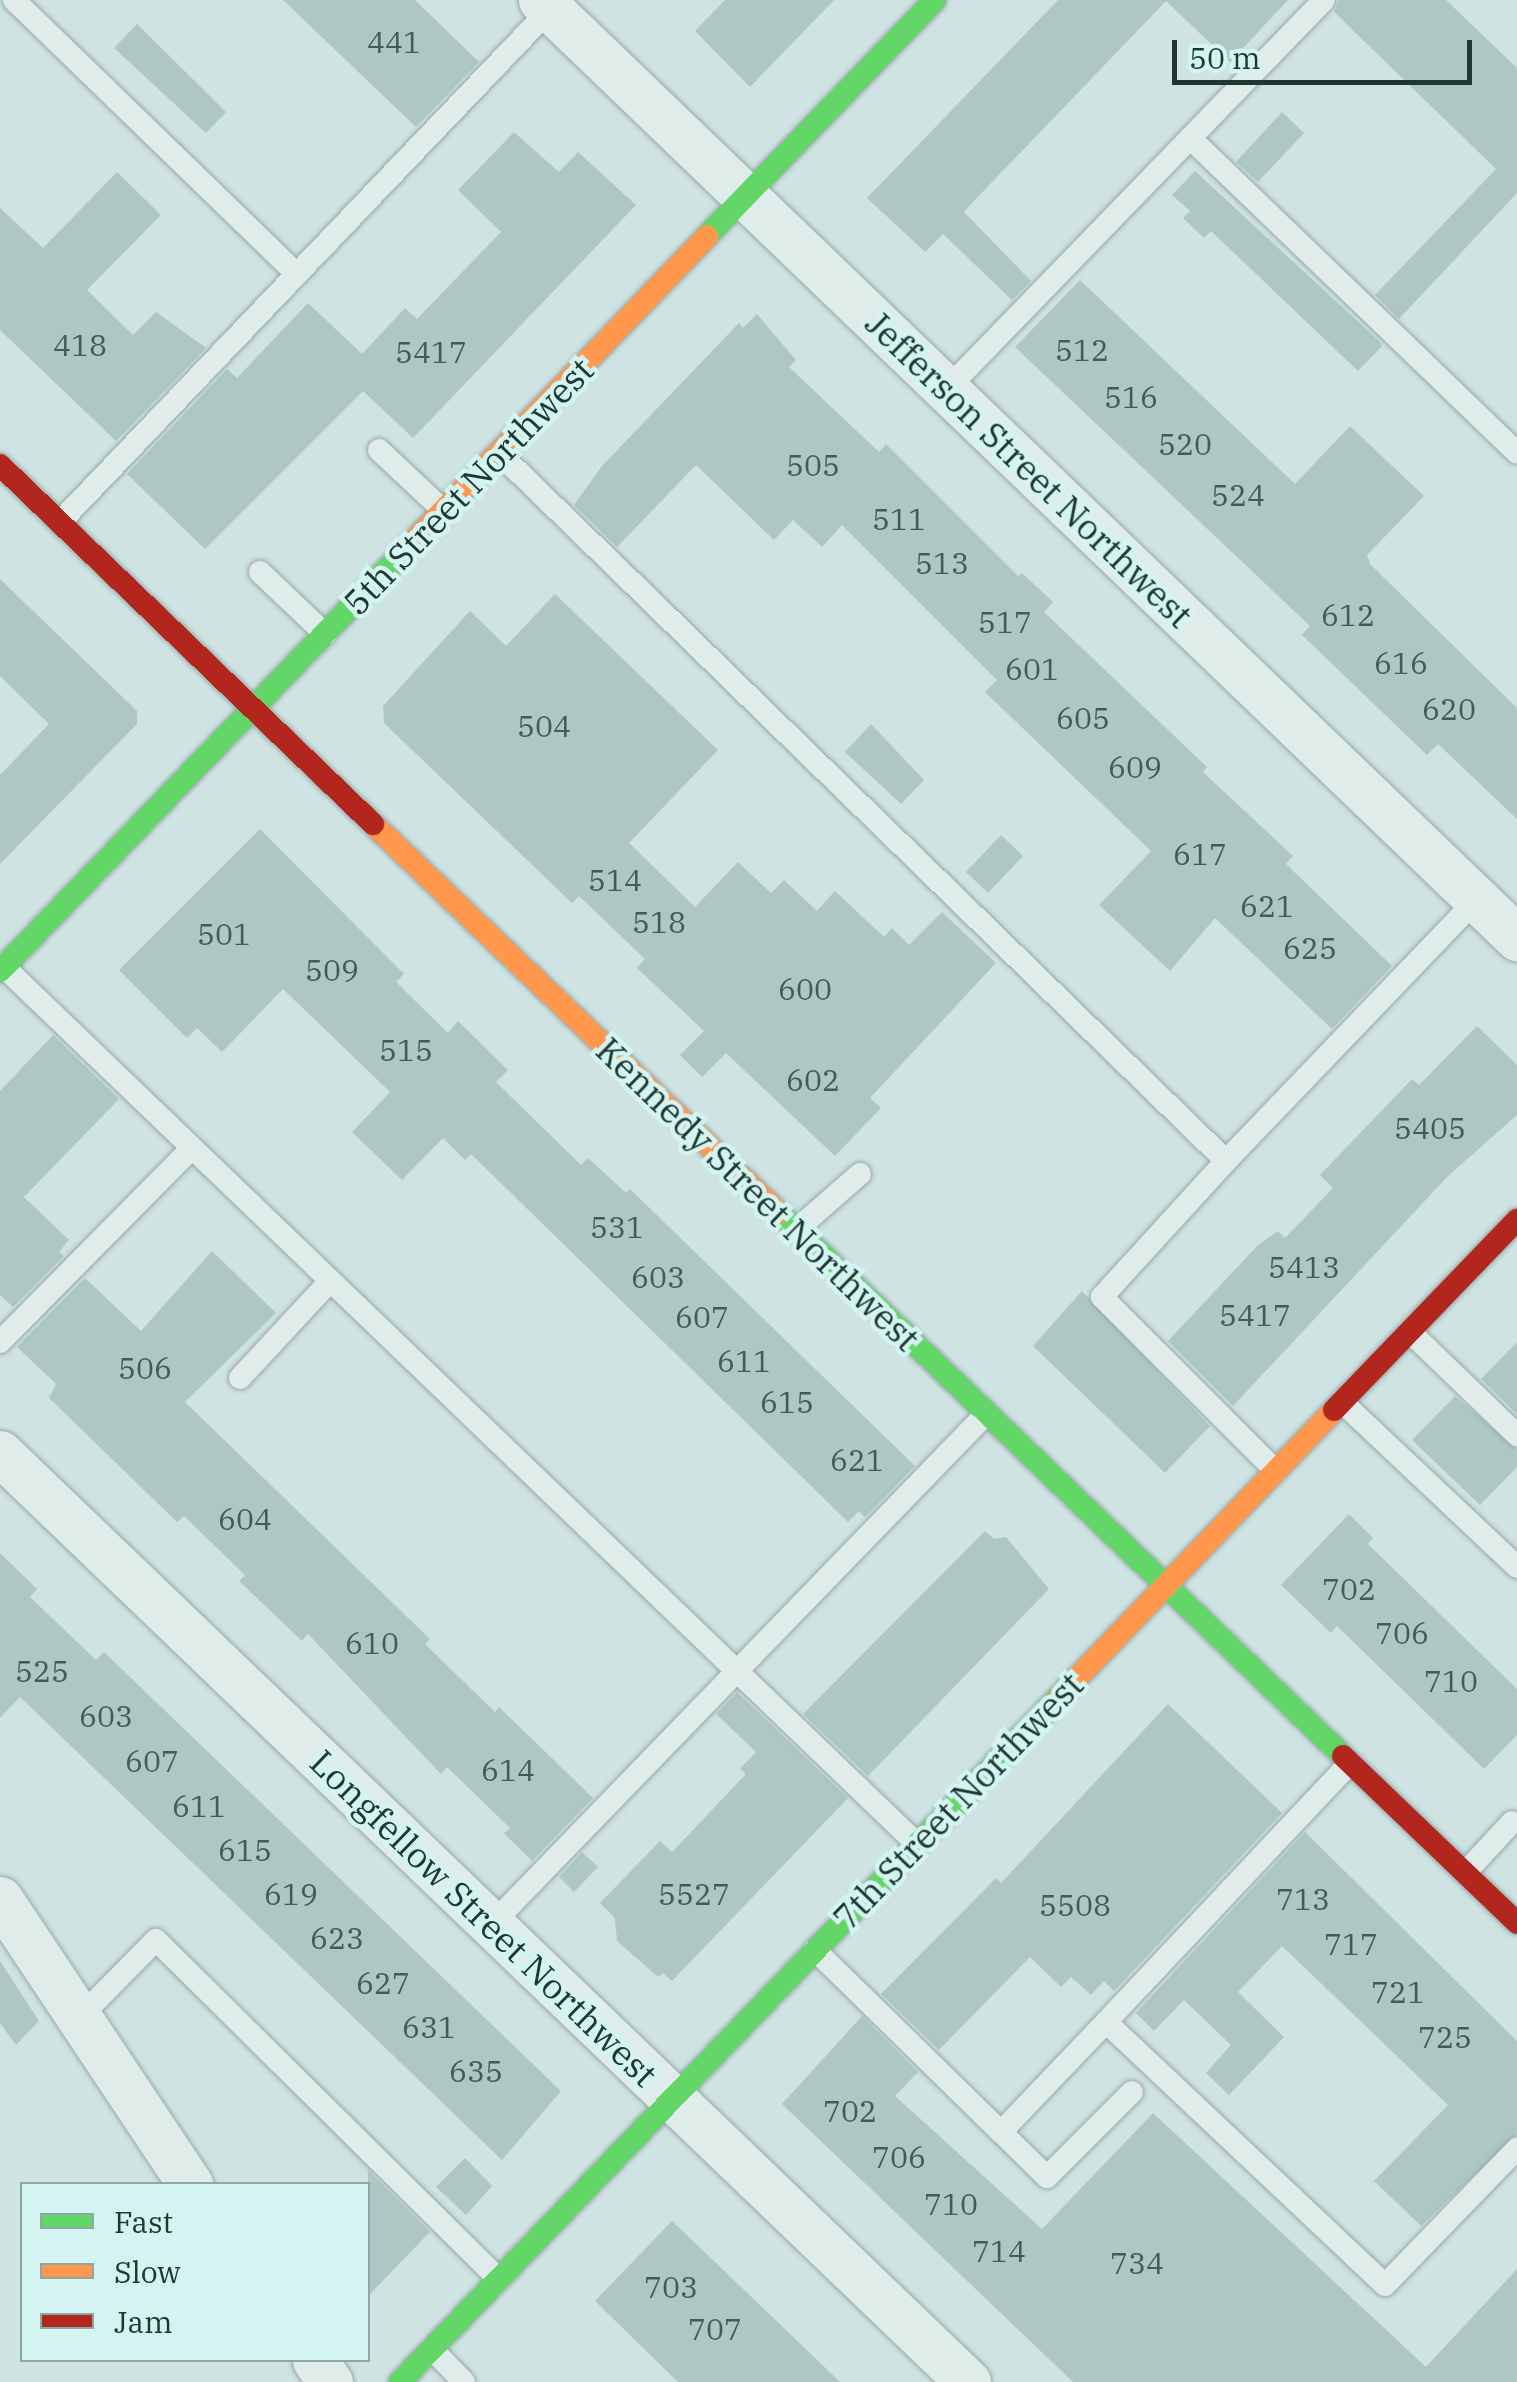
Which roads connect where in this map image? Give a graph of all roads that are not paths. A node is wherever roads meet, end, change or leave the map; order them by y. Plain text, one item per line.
1 (14, 0) edge
2 (935, 0) edge
3 (1324, 0) edge
4 (550, 3) edge
5 (1190, 138) junction
6 (746, 197) junction
7 (297, 274) junction
8 (946, 390) junction
9 (380, 450) dead end
10 (499, 453) junction
11 (1517, 453) edge
12 (0, 465) edge
13 (444, 511) junction
14 (60, 522) junction
15 (260, 572) dead end
16 (325, 634) junction
17 (254, 708) junction
18 (1476, 900) junction
19 (1517, 938) edge
20 (2, 969) edge
21 (192, 1148) junction
22 (1226, 1161) junction
23 (860, 1174) dead end
24 (1517, 1220) edge
25 (796, 1230) junction
26 (330, 1282) junction
27 (1410, 1332) junction
28 (0, 1342) edge
29 (240, 1378) dead end
30 (1342, 1402) junction
31 (986, 1413) junction
32 (1517, 1436) edge
33 (0, 1453) edge
34 (1276, 1471) junction
35 (1517, 1568) edge
36 (1166, 1585) junction
37 (736, 1672) junction
38 (1350, 1762) junction
39 (1512, 1822) dead end
40 (917, 1844) junction
41 (1465, 1873) junction
42 (0, 1899) edge
43 (1517, 1923) edge
44 (491, 1925) junction
45 (815, 1950) junction
46 (78, 2020) junction
47 (1106, 2022) junction
48 (1132, 2092) dead end
49 (672, 2098) junction
50 (1001, 2132) junction
51 (1517, 2149) edge
52 (189, 2182) edge
53 (499, 2279) junction
54 (432, 2349) junction
55 (400, 2382) edge
56 (464, 2382) edge
57 (968, 2382) edge

1 - 7 lane
2 - 6 street, 5th Street Northwest
3 - 5 lane
4 - 6 street, Jefferson Street Northwest
4 - 7 lane
5 - 8 lane
5 - 11 lane
6 - 8 street, Jefferson Street Northwest
6 - 10 street, 5th Street Northwest
7 - 14 lane
8 - 18 street, Jefferson Street Northwest
9 - 13 lane
10 - 13 street, 5th Street Northwest
10 - 22 lane
12 - 14 street, Kennedy Street Northwest
13 - 16 street, 5th Street Northwest
14 - 17 street, Kennedy Street Northwest
15 - 16 lane
16 - 17 street, 5th Street Northwest
17 - 20 street, 5th Street Northwest
17 - 25 street, Kennedy Street Northwest
18 - 19 street, Jefferson Street Northwest
18 - 22 lane
20 - 21 lane
21 - 26 lane
21 - 28 lane
22 - 34 lane
23 - 25 lane
24 - 27 street, 7th Street Northwest
25 - 31 street, Kennedy Street Northwest
26 - 29 lane
26 - 37 lane
27 - 30 street, 7th Street Northwest
27 - 32 lane
30 - 34 street, 7th Street Northwest
30 - 35 lane
31 - 36 street, Kennedy Street Northwest
31 - 37 lane
33 - 44 street, Longfellow Street Northwest
34 - 36 street, 7th Street Northwest
36 - 38 street, Kennedy Street Northwest
36 - 40 street, 7th Street Northwest
37 - 40 lane
37 - 44 lane
38 - 41 street, Kennedy Street Northwest
38 - 47 lane
39 - 41 lane
40 - 45 street, 7th Street Northwest
41 - 43 street, Kennedy Street Northwest
42 - 46 street
44 - 49 street, Longfellow Street Northwest
45 - 49 street, 7th Street Northwest
45 - 50 lane
46 - 52 street
46 - 53 lane
47 - 50 lane
47 - 51 lane
48 - 50 lane
49 - 53 street, 7th Street Northwest
49 - 57 street, Longfellow Street Northwest
53 - 54 street, 7th Street Northwest
54 - 55 street, 7th Street Northwest
54 - 56 lane

